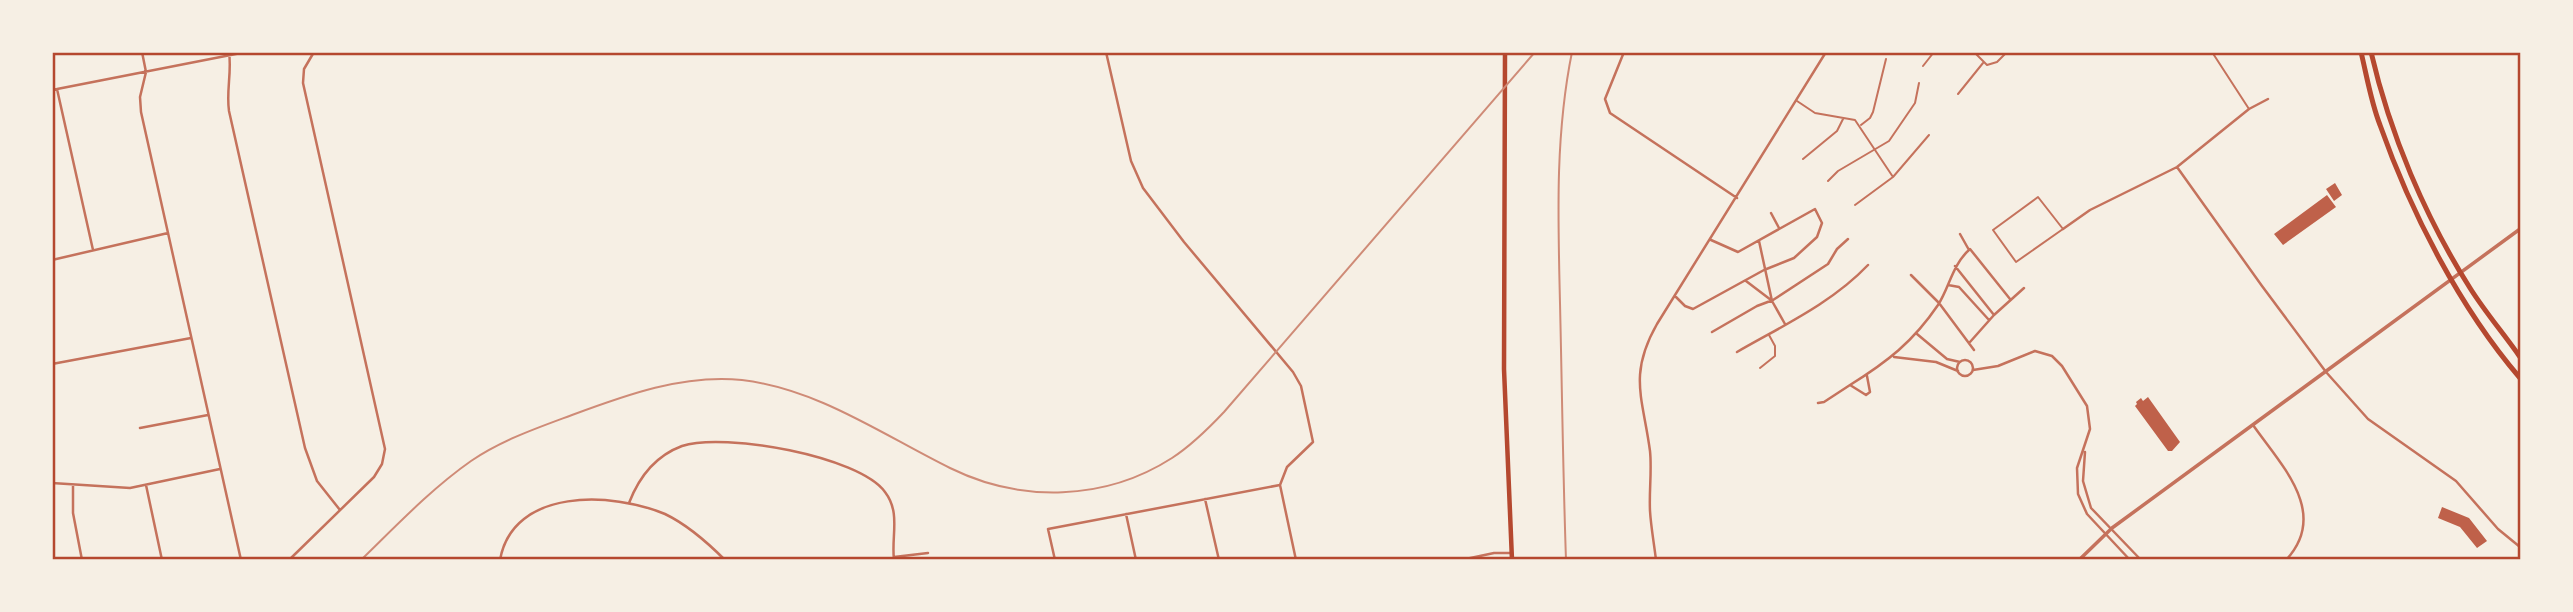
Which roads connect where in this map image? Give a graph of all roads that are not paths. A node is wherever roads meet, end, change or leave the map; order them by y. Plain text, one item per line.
1 (142, 52) edge
2 (246, 52) edge
3 (314, 52) edge
4 (960, 52) edge
5 (977, 52) edge
6 (1106, 52) edge
7 (1505, 52) edge
8 (1624, 52) edge
9 (1826, 52) edge
10 (1934, 52) edge
11 (1974, 52) edge
12 (2007, 52) edge
13 (2212, 52) edge
14 (2361, 52) edge
15 (2371, 52) edge
16 (229, 54) edge
17 (1886, 59) dead end
18 (1984, 63) junction
19 (1923, 66) dead end
20 (146, 72) junction
21 (1919, 83) dead end
22 (55, 90) edge
23 (1958, 94) dead end
24 (2268, 99) dead end
25 (1796, 100) junction
26 (2249, 110) junction
27 (1844, 118) junction
28 (1860, 126) junction
29 (1929, 135) dead end
30 (1873, 148) junction
31 (1803, 159) dead end
32 (2177, 167) junction
33 (1893, 177) junction
34 (1828, 180) dead end
35 (1737, 198) junction
36 (1855, 205) dead end
37 (1771, 213) dead end
38 (1779, 228) junction
39 (2063, 229) junction
40 (2521, 229) edge
41 (167, 233) junction
42 (1960, 234) dead end
43 (1848, 239) dead end
44 (1711, 240) junction
45 (1759, 241) junction
46 (93, 250) junction
47 (1969, 250) junction
48 (52, 260) edge
49 (1868, 265) dead end
50 (1955, 267) junction
51 (1764, 270) junction
52 (1911, 275) dead end
53 (1746, 281) junction
54 (1948, 285) junction
55 (2024, 289) dead end
56 (1675, 297) junction
57 (2010, 299) junction
58 (1772, 301) junction
59 (1939, 303) junction
60 (1994, 315) junction
61 (1989, 320) junction
62 (1785, 324) junction
63 (1712, 332) dead end
64 (1769, 334) junction
65 (1917, 334) junction
66 (191, 338) junction
67 (1970, 342) junction
68 (1974, 350) dead end
69 (1737, 352) dead end
70 (1894, 357) junction
71 (2521, 357) edge
72 (1960, 362) junction
73 (52, 364) edge
74 (1759, 368) dead end
75 (1973, 370) junction
76 (1958, 371) junction
77 (2326, 372) junction
78 (1867, 374) junction
79 (2521, 378) edge
80 (1850, 386) junction
81 (1818, 403) dead end
82 (208, 415) junction
83 (2253, 425) junction
84 (139, 428) dead end
85 (2085, 447) junction
86 (220, 469) junction
87 (52, 483) edge
88 (73, 485) junction
89 (146, 485) junction
90 (1280, 485) junction
91 (1205, 499) junction
92 (629, 503) junction
93 (340, 510) junction
94 (1126, 514) junction
95 (2112, 528) junction
96 (2105, 535) junction
97 (2521, 547) edge
98 (928, 553) dead end
99 (1512, 556) edge
100 (894, 558) edge
101 (82, 559) edge
102 (162, 559) edge
103 (241, 559) edge
104 (289, 559) edge
105 (500, 559) edge
106 (725, 559) edge
107 (1055, 559) edge
108 (1136, 559) edge
109 (1219, 559) edge
110 (1296, 559) edge
111 (1461, 559) edge
112 (1656, 559) edge
113 (2079, 559) edge
114 (2130, 559) edge
115 (2141, 559) edge
116 (2286, 559) edge

1 - 20 street
2 - 16 street
3 - 93 street
4 - 5 street
6 - 90 street
7 - 99 main road
8 - 35 street
9 - 25 street
10 - 19 lane
11 - 18 lane
12 - 18 lane
13 - 26 lane
14 - 79 highway
15 - 71 highway
16 - 20 street
16 - 93 street
17 - 28 lane
18 - 23 lane
20 - 22 street
20 - 41 street
21 - 30 lane
22 - 46 street
24 - 26 street
25 - 27 lane
25 - 35 street
26 - 32 street
27 - 28 lane
27 - 31 lane
28 - 30 lane
29 - 33 lane
30 - 33 lane
30 - 34 lane
32 - 39 street
32 - 77 street
33 - 36 lane
35 - 44 street
37 - 38 street
38 - 45 street
38 - 51 street
39 - 39 lane
40 - 77 street
41 - 46 street
41 - 66 street
42 - 47 street
43 - 58 street
44 - 45 street
44 - 56 street
45 - 51 street
46 - 48 street
47 - 50 street
47 - 57 street
49 - 62 street
50 - 54 street
50 - 60 street
51 - 53 street
51 - 58 street
52 - 59 street
53 - 56 street
53 - 58 street
54 - 59 street
54 - 61 street
55 - 57 street
56 - 112 street
57 - 60 street
58 - 62 street
58 - 63 street
59 - 65 street
59 - 67 street
60 - 61 street
61 - 67 street
62 - 64 street
64 - 69 street
64 - 74 lane
65 - 70 street
65 - 72 street
66 - 73 street
66 - 82 street
67 - 68 street
70 - 76 street
70 - 78 street
72 - 75 street
72 - 76 street
75 - 76 street
75 - 85 street
77 - 83 street
77 - 97 street
78 - 80 street
78 - 80 street
80 - 81 street
82 - 84 street
82 - 86 street
83 - 95 street
83 - 116 street
85 - 95 street
85 - 96 street
86 - 89 street
86 - 103 street
87 - 88 street
88 - 89 street
88 - 101 street
89 - 102 street
90 - 91 street
90 - 110 street
91 - 94 street
91 - 109 street
92 - 100 street
92 - 105 street
92 - 106 street
93 - 104 street
94 - 107 street
94 - 108 street
95 - 96 street
95 - 115 street
96 - 113 street
96 - 114 street
98 - 100 street
99 - 111 street

